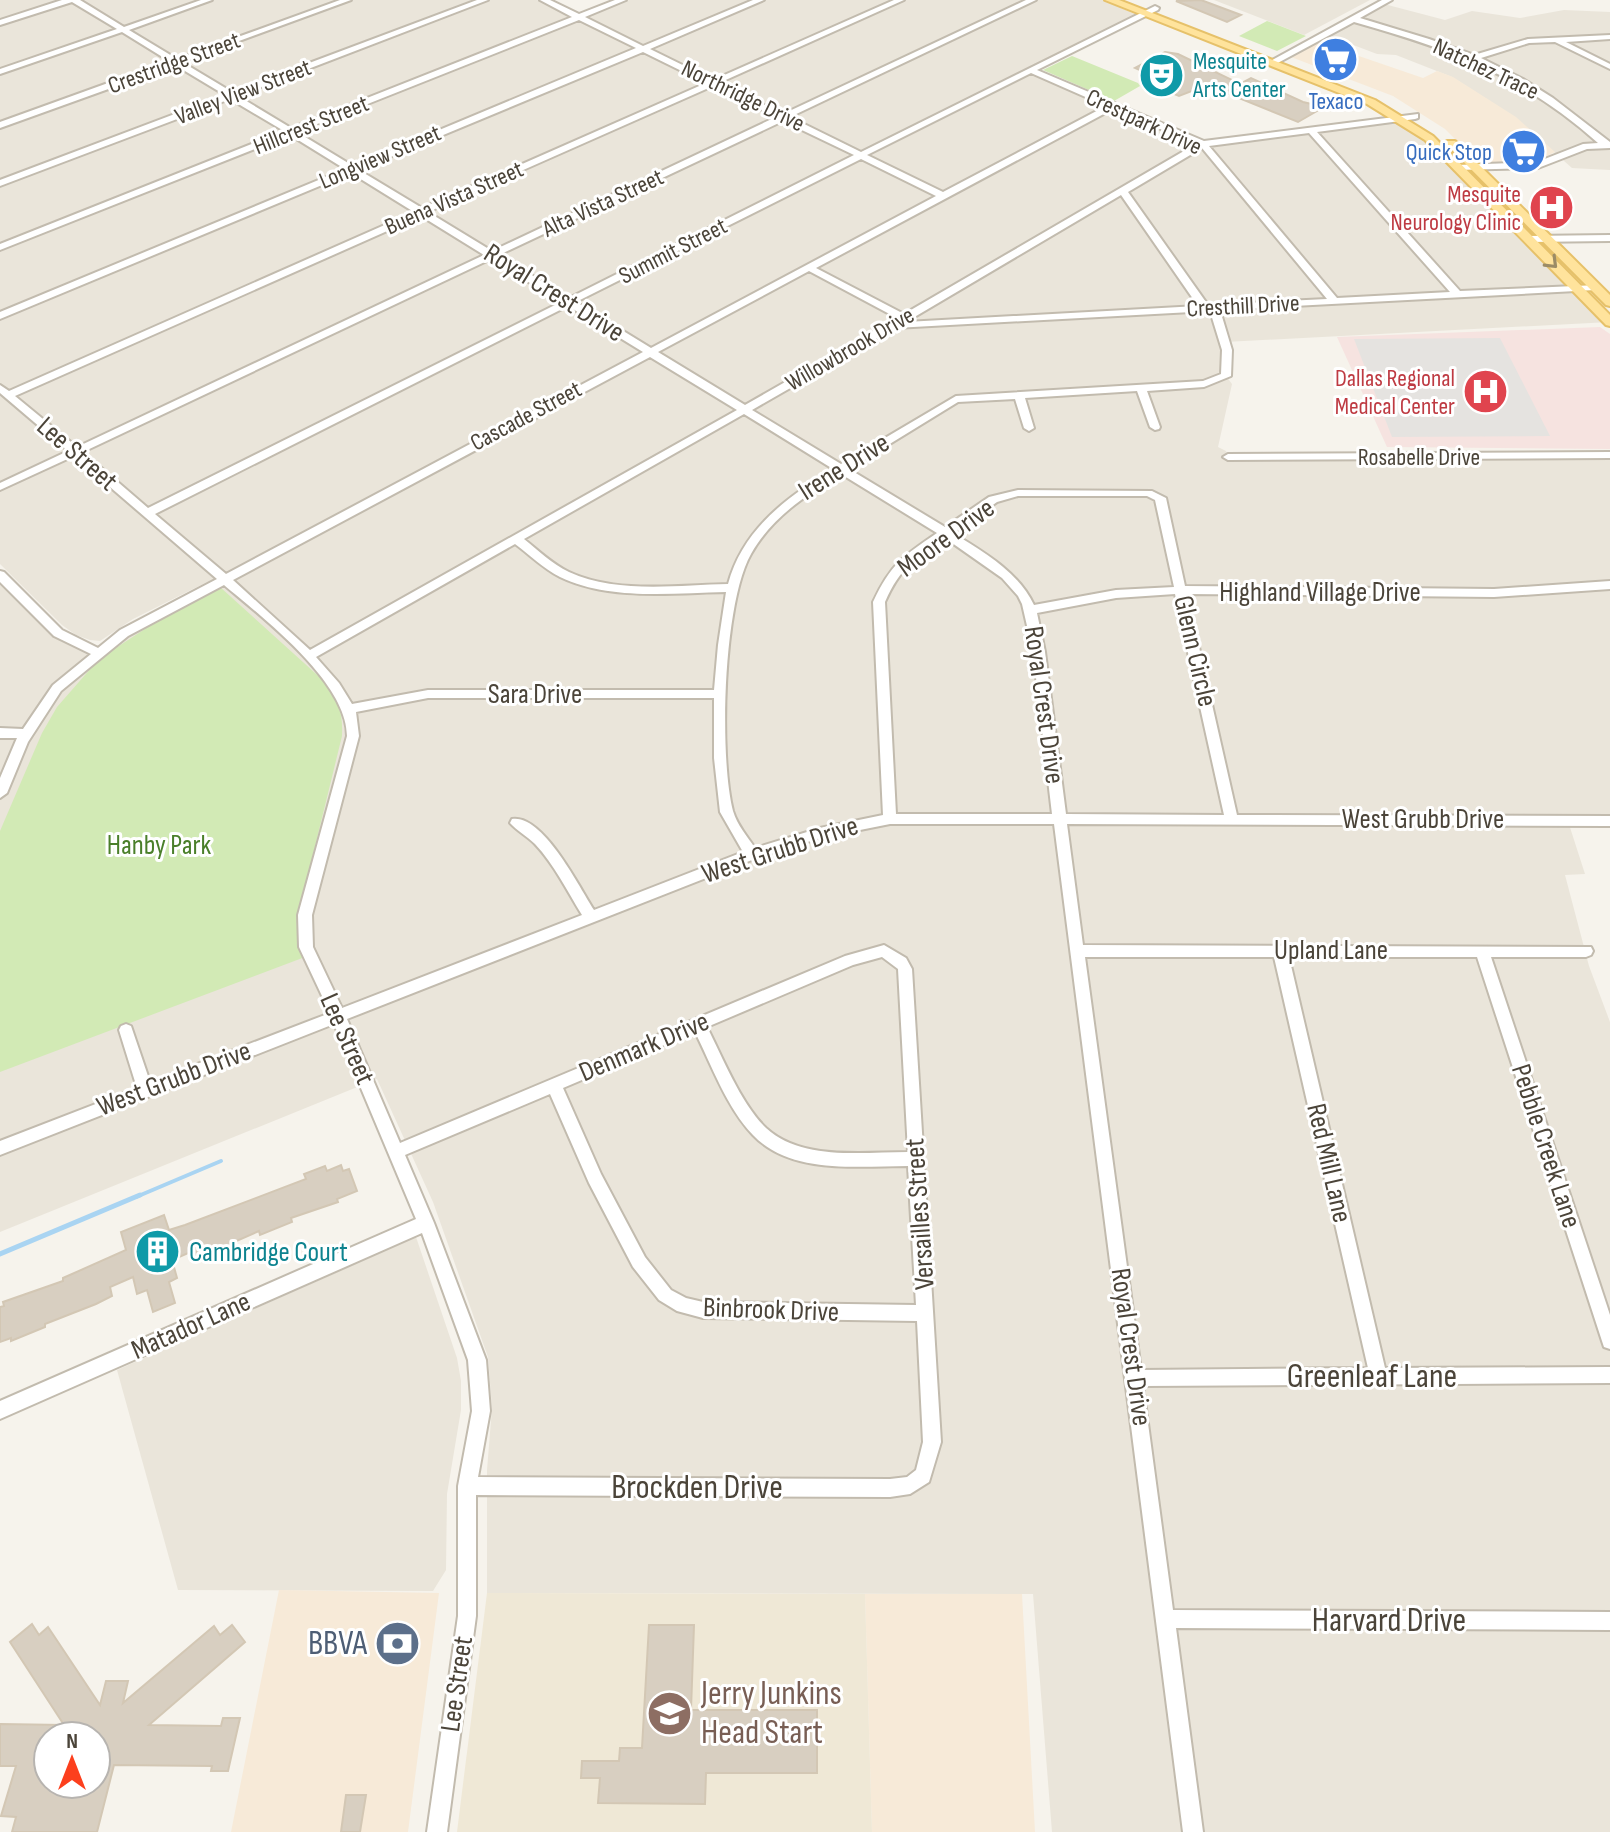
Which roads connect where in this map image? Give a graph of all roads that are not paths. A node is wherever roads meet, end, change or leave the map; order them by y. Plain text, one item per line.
1 (73, 0) edge
2 (208, 0) edge
3 (347, 0) edge
4 (484, 0) edge
5 (544, 0) edge
6 (622, 0) edge
7 (760, 0) edge
8 (900, 0) edge
9 (1032, 0) edge
10 (1110, 0) edge
11 (1133, 0) edge
12 (1388, 0) edge
13 (1150, 11) junction
14 (580, 17) junction
15 (1353, 19) junction
16 (0, 23) edge
17 (124, 29) junction
18 (1610, 37) edge
19 (1553, 38) junction
20 (644, 47) junction
21 (1473, 58) junction
22 (1275, 60) junction
23 (177, 62) junction
24 (1610, 67) edge
25 (1032, 71) junction
26 (0, 72) edge
27 (713, 82) junction
28 (233, 96) junction
29 (1112, 106) junction
30 (1415, 116) junction
31 (785, 118) junction
32 (1402, 118) junction
33 (0, 125) edge
34 (1311, 130) junction
35 (292, 132) junction
36 (1203, 144) junction
37 (1608, 145) edge
38 (864, 155) junction
39 (1476, 167) junction
40 (1458, 168) junction
41 (351, 169) junction
42 (0, 183) edge
43 (1122, 190) junction
44 (941, 195) junction
45 (421, 212) junction
46 (1548, 238) junction
47 (1610, 238) edge
48 (1529, 239) junction
49 (0, 247) edge
50 (492, 255) junction
51 (810, 268) junction
52 (1595, 287) junction
53 (1577, 289) junction
54 (1458, 295) junction
55 (569, 302) junction
56 (1335, 302) junction
57 (1610, 302) edge
58 (1210, 308) junction
59 (0, 316) edge
60 (904, 318) junction
61 (1610, 322) edge
62 (890, 325) junction
63 (648, 351) junction
64 (1141, 388) junction
65 (4, 391) edge
66 (1019, 395) junction
67 (743, 410) junction
68 (1155, 427) dead end
69 (1029, 428) dead end
70 (74, 451) junction
71 (1610, 455) edge
72 (1228, 457) dead end
73 (839, 469) junction
74 (0, 487) edge
75 (1148, 493) joint
76 (147, 513) junction
77 (944, 532) junction
78 (515, 538) junction
79 (0, 575) edge
80 (224, 579) junction
81 (1610, 585) edge
82 (731, 588) junction
83 (1182, 592) junction
84 (1031, 610) junction
85 (97, 652) junction
86 (308, 656) junction
87 (722, 694) junction
88 (349, 709) junction
89 (0, 733) edge
90 (26, 734) junction
91 (0, 749) edge
92 (18, 749) junction
93 (0, 793) edge
94 (1231, 818) junction
95 (890, 819) junction
96 (1059, 819) junction
97 (1610, 821) edge
98 (517, 823) dead end
99 (752, 854) junction
100 (591, 917) junction
101 (1280, 950) junction
102 (1077, 951) junction
103 (1482, 951) junction
104 (1586, 951) dead end
105 (894, 956) joint
106 (339, 1017) junction
107 (698, 1024) junction
108 (126, 1030) dead end
109 (554, 1086) junction
110 (145, 1089) junction
111 (0, 1148) edge
112 (396, 1152) junction
113 (915, 1159) junction
114 (426, 1223) junction
115 (926, 1313) junction
116 (1610, 1341) edge
117 (1610, 1375) edge
118 (1378, 1376) junction
119 (1135, 1378) junction
120 (0, 1410) edge
121 (923, 1476) joint
122 (467, 1486) junction
123 (1168, 1619) junction
124 (1610, 1621) edge
125 (437, 1832) edge
126 (1193, 1832) edge

1 - 16 street
1 - 17 street, Royal Crest Drive
2 - 17 street
3 - 23 street, Crestridge Street
4 - 28 street, Valley View Street
5 - 14 street, Northridge Drive
6 - 14 street, Hillcrest Street
7 - 20 street, Longview Street
8 - 27 street, Buena Vista Street
9 - 31 street, Alta Vista Street
10 - 13 main road
11 - 13 main road
12 - 15 street
13 - 22 main road
13 - 25 street, Summit Street
14 - 20 street, Northridge Drive
14 - 35 street, Hillcrest Street
15 - 21 street, Natchez Trace
15 - 22 street
17 - 23 street, Royal Crest Drive
17 - 26 street
18 - 19 street
19 - 21 street
19 - 24 street
20 - 27 street, Northridge Drive
20 - 41 street, Longview Street
21 - 37 street, Natchez Trace
22 - 30 main road
22 - 32 main road
23 - 28 street, Royal Crest Drive
23 - 33 street, Crestridge Street
25 - 29 street, Crestpark Drive
25 - 38 street, Summit Street
27 - 31 street, Northridge Drive
27 - 45 street, Buena Vista Street
28 - 35 street, Royal Crest Drive
28 - 42 street, Valley View Street
29 - 36 street, Crestpark Drive
29 - 44 street, Cascade Street
30 - 32 street, Willowbrook Drive
30 - 39 main road
31 - 38 street, Northridge Drive
31 - 50 street, Alta Vista Street
32 - 34 street, Willowbrook Drive
32 - 40 main road
34 - 36 street, Willowbrook Drive
34 - 54 street
35 - 41 street, Royal Crest Drive
35 - 49 street, Hillcrest Street
36 - 43 street, Willowbrook Drive
36 - 56 street, Crestpark Drive
37 - 39 street
38 - 44 street, Northridge Drive
38 - 55 street, Summit Street
39 - 40 street
39 - 46 main road
40 - 48 main road
41 - 45 street, Royal Crest Drive
41 - 59 street, Longview Street
43 - 58 street
43 - 60 street, Willowbrook Drive
44 - 51 street, Cascade Street
45 - 50 street, Royal Crest Drive
45 - 65 street, Buena Vista Street
46 - 47 street
46 - 48 street
46 - 52 main road
48 -> 53 main road
50 - 55 street, Royal Crest Drive
50 - 70 street, Alta Vista Street
51 - 60 street
51 - 63 street, Cascade Street
52 - 53 street, Cresthill Drive
52 - 57 main road
53 - 54 street, Cresthill Drive
53 - 61 main road
54 - 56 street, Cresthill Drive
55 - 63 street, Royal Crest Drive
55 - 76 street, Summit Street
56 - 58 street, Cresthill Drive
58 - 62 street, Cresthill Drive
58 - 64 street, Irene Drive
60 - 62 street, Willowbrook Drive
62 - 67 street, Willowbrook Drive
63 - 67 street, Royal Crest Drive
63 - 80 street, Cascade Street
64 - 66 street, Irene Drive
64 - 68 street
65 - 70 street, Lee Street
66 - 69 street
66 - 73 street, Irene Drive
67 - 73 street, Royal Crest Drive
67 - 78 street, Willowbrook Drive
70 - 74 street, Alta Vista Street
70 - 76 street, Lee Street
71 - 72 street, Rosabelle Drive
73 - 77 street, Royal Crest Drive
73 - 82 street, Irene Drive
75 - 77 street, Moore Drive
75 - 83 street, Glenn Circle
76 - 80 street, Lee Street
77 - 84 street, Royal Crest Drive
77 - 95 street, Moore Drive
78 - 82 street
78 - 86 street, Willowbrook Drive
79 - 85 street
80 - 85 street, Cascade Street
80 - 86 street, Lee Street
81 - 83 street, Highland Village Drive
82 - 87 street, Irene Drive
83 - 84 street, Highland Village Drive
83 - 94 street, Glenn Circle
84 - 96 street, Royal Crest Drive
85 - 90 street, Cascade Street
86 - 88 street, Lee Street
87 - 88 street, Sara Drive
87 - 99 street, Irene Drive
88 - 106 street, Lee Street
89 - 90 street
90 - 92 street, Cascade Street
91 - 92 street
92 - 93 street, Cascade Street
94 - 96 street, West Grubb Drive
94 - 97 street, West Grubb Drive
95 - 96 street, West Grubb Drive
95 - 99 street, West Grubb Drive
96 - 102 street, Royal Crest Drive
98 - 100 street
99 - 100 street, West Grubb Drive
100 - 106 street, West Grubb Drive
101 - 102 street, Upland Lane
101 - 103 street, Upland Lane
101 - 118 street, Red Mill Lane
102 - 119 street, Royal Crest Drive
103 - 104 street, Upland Lane
103 - 116 street, Pebble Creek Lane
105 - 107 street, Denmark Drive
105 - 113 street, Versailles Street
106 - 110 street, West Grubb Drive
106 - 112 street, Lee Street
107 - 109 street, Denmark Drive
107 - 113 street
108 - 110 street
109 - 112 street, Denmark Drive
109 - 115 street, Binbrook Drive
110 - 111 street, West Grubb Drive
112 - 114 street, Lee Street
113 - 115 street, Versailles Street
114 - 120 street, Matador Lane
114 - 122 street, Lee Street
115 - 121 street, Versailles Street
117 - 118 street, Greenleaf Lane
118 - 119 street, Greenleaf Lane
119 - 123 street, Royal Crest Drive
121 - 122 street, Brockden Drive
122 - 125 street, Lee Street
123 - 124 street, Harvard Drive
123 - 126 street, Royal Crest Drive

